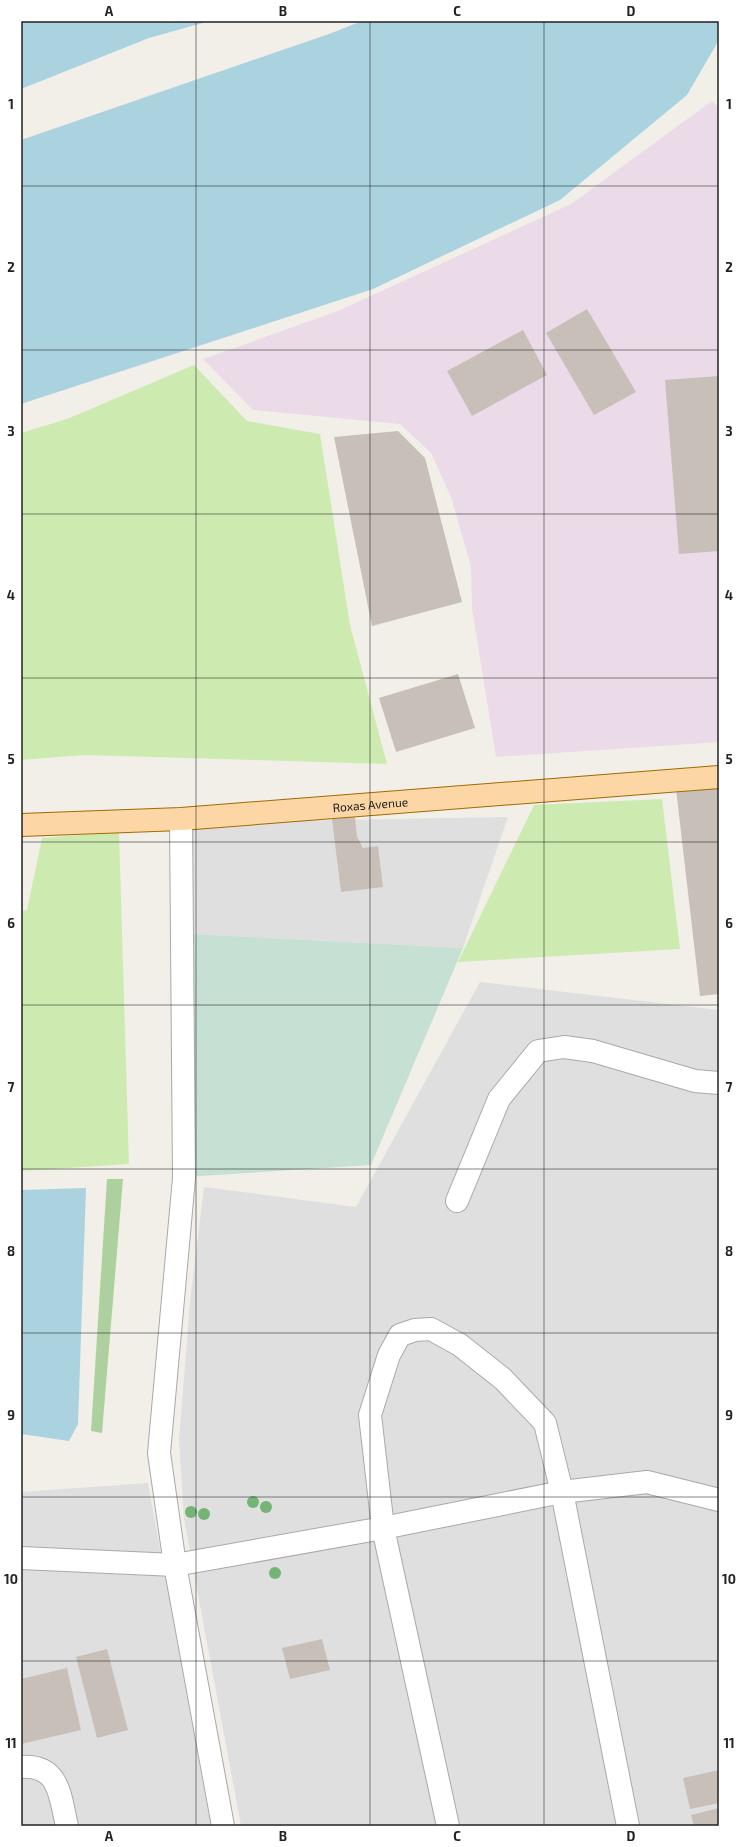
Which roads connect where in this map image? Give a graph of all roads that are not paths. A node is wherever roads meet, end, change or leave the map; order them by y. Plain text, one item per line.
1 (719, 778) edge
2 (181, 819) junction
3 (21, 825) edge
4 (719, 1082) edge
5 (457, 1201) dead end
6 (562, 1492) junction
7 (719, 1500) edge
8 (383, 1528) junction
9 (21, 1558) edge
10 (175, 1565) junction
11 (21, 1766) edge
12 (67, 1826) edge
13 (223, 1826) edge
14 (448, 1826) edge
15 (628, 1826) edge

1 - 2 main road, Roxas Avenue
2 - 3 main road, Roxas Avenue
2 - 10 street
4 - 5 street
6 - 7 street
6 - 8 street
6 - 8 street
6 - 15 street
8 - 10 street
8 - 14 street
9 - 10 street
10 - 13 street
11 - 12 street

